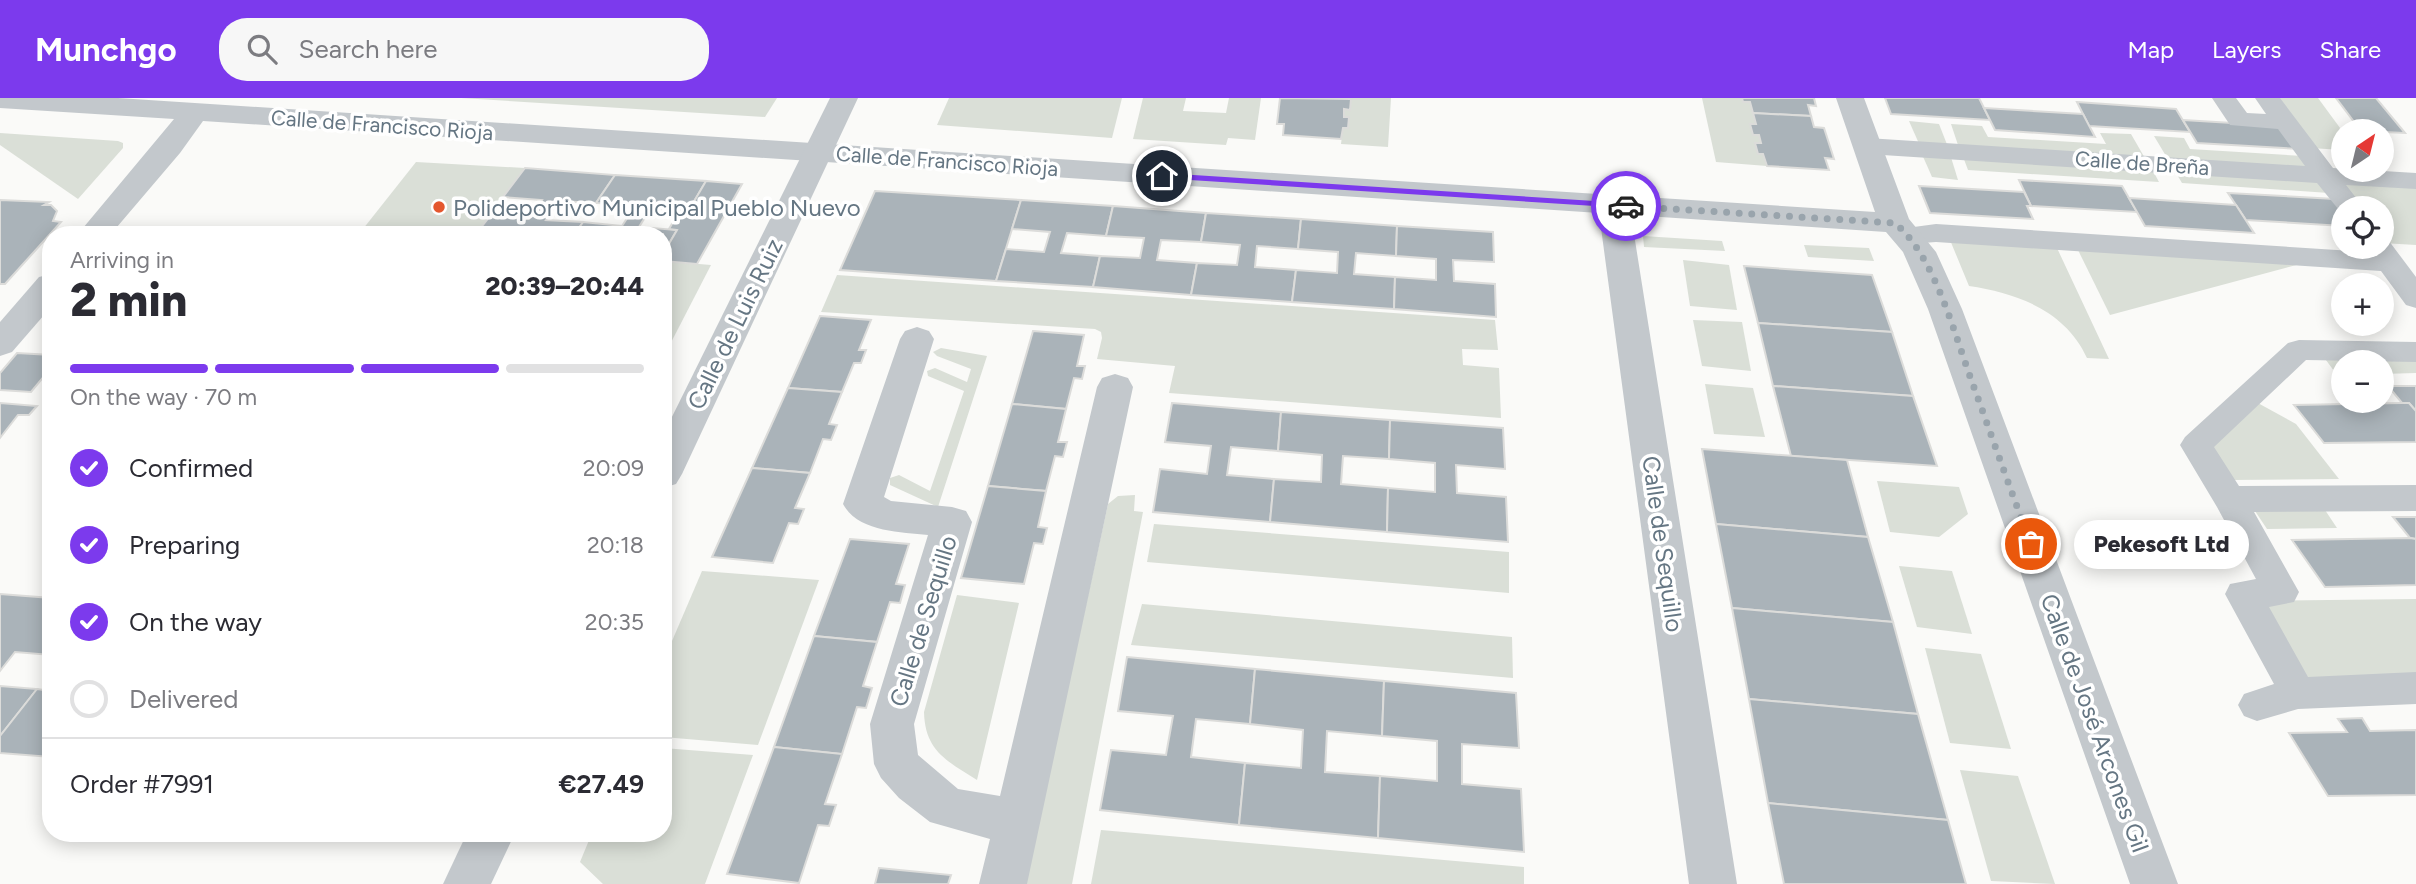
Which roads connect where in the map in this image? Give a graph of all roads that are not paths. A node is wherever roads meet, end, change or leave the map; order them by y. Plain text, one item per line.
1 (844, 98) edge
2 (1850, 98) edge
3 (2224, 98) edge
4 (2267, 98) edge
5 (0, 99) edge
6 (194, 113) junction
7 (2285, 122) junction
8 (1867, 146) junction
9 (818, 152) junction
10 (2324, 174) junction
11 (2416, 181) edge
12 (2341, 196) edge
13 (1614, 205) junction
14 (101, 226) edge
15 (1902, 229) junction
16 (2331, 252) edge
17 (2387, 259) edge
18 (42, 295) edge
19 (2416, 298) edge
20 (917, 339) dead end
21 (0, 344) edge
22 (2416, 352) edge
23 (1115, 387) dead end
24 (672, 455) edge
25 (2416, 498) edge
26 (2230, 499) junction
27 (2416, 688) edge
28 (2298, 693) junction
29 (2257, 705) dead end
30 (1018, 817) junction
31 (487, 842) edge
32 (467, 884) edge
33 (1003, 884) edge
34 (1713, 884) edge
35 (2154, 884) edge

1 - 9 street, Calle de Luis Ruiz
2 - 8 street, Calle de José Arcones Gil
3 - 7 street
4 - 7 street
5 - 6 street, Calle de Francisco Rioja
6 - 9 street, Calle de Francisco Rioja
6 - 14 street
7 - 10 street
8 - 10 street, Calle de Breña
8 - 15 street, Calle de José Arcones Gil
9 - 13 street, Calle de Francisco Rioja
9 - 24 street, Calle de Luis Ruiz
10 - 11 street, Calle de Breña
10 - 12 street
13 - 15 street, Calle de Francisco Rioja
13 - 34 street, Calle de Sequillo
15 - 16 street
15 - 35 street, Calle de José Arcones Gil
17 - 19 street
18 - 21 street
20 - 30 street, Calle de Sequillo
22 - 26 street
23 - 30 street
25 - 26 street
26 - 28 street
27 - 28 street
28 - 29 street
30 - 33 street
31 - 32 street

